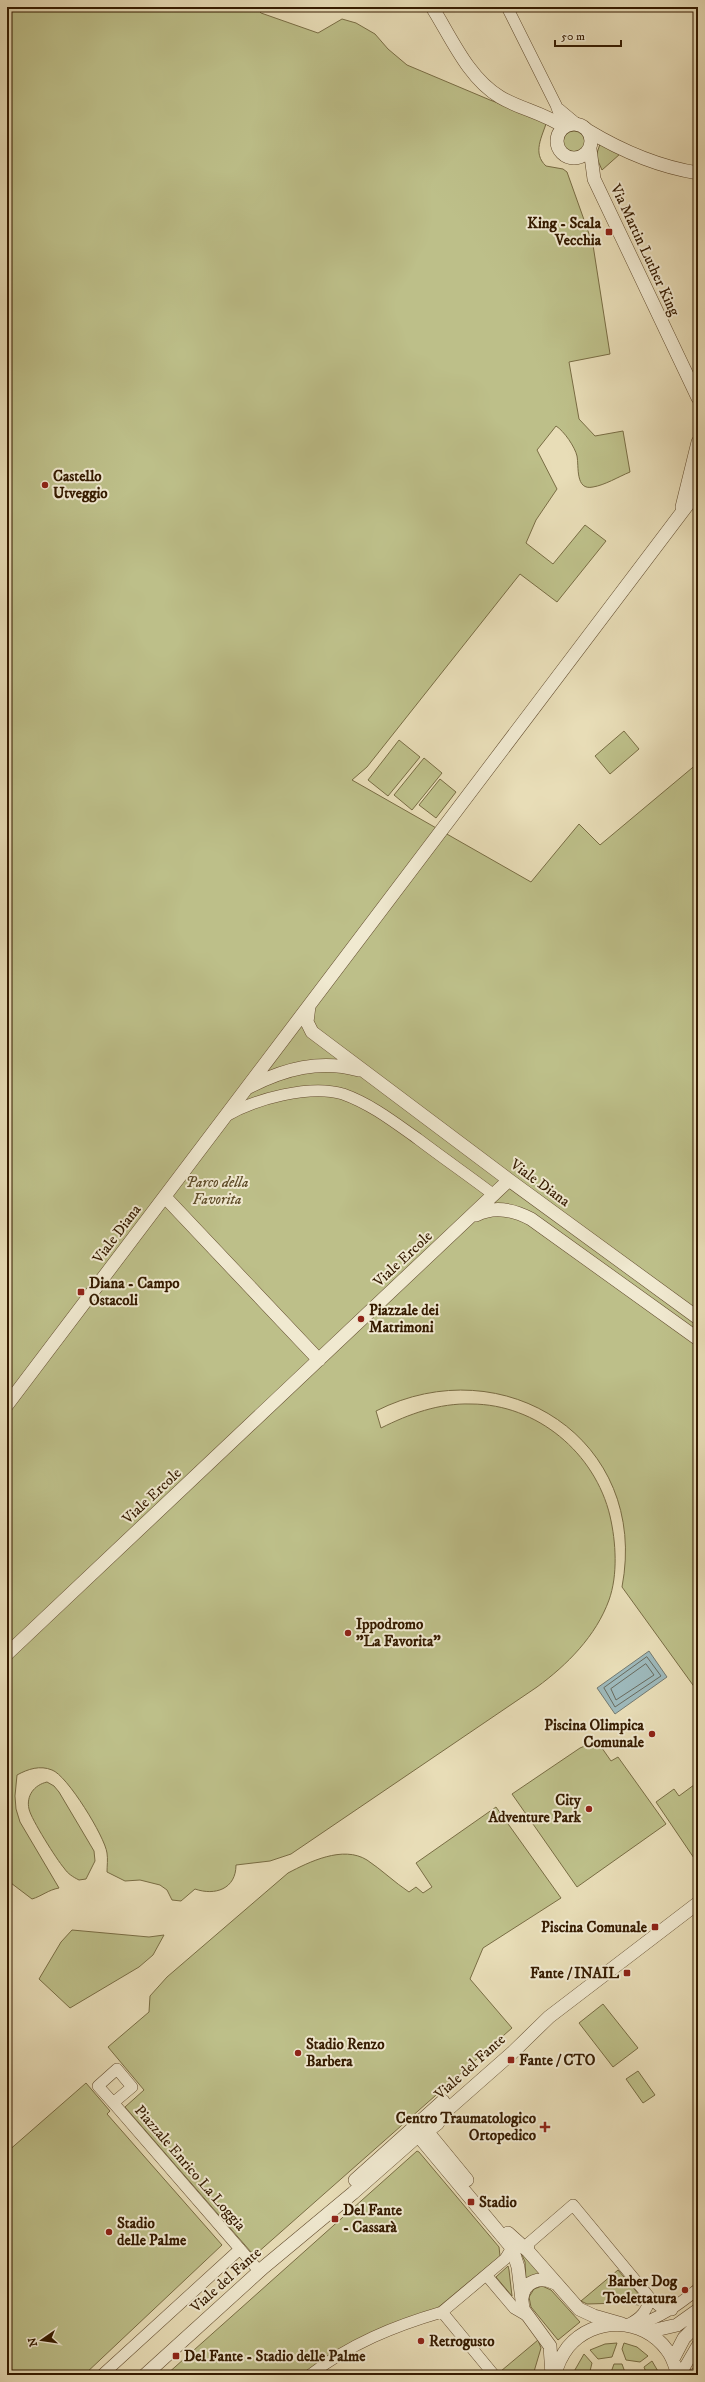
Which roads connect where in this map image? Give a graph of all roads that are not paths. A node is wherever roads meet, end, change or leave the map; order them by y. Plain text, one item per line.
1 (432, 7) edge
2 (507, 7) edge
3 (543, 79) junction
4 (556, 105) junction
5 (543, 114) junction
6 (564, 127) junction
7 (582, 127) junction
8 (590, 149) junction
9 (574, 159) junction
10 (698, 173) edge
11 (594, 179) junction
12 (698, 398) edge
13 (698, 442) edge
14 (698, 491) edge
15 (698, 499) edge
16 (681, 511) junction
17 (310, 1003) junction
18 (364, 1071) junction
19 (245, 1089) junction
20 (224, 1117) junction
21 (508, 1180) junction
22 (494, 1195) junction
23 (165, 1197) junction
24 (469, 1218) junction
25 (698, 1318) edge
26 (698, 1339) edge
27 (319, 1360) junction
28 (7, 1405) edge
29 (7, 1654) edge
30 (698, 1903) edge
31 (509, 2050) junction
32 (113, 2103) dead end
33 (421, 2135) junction
34 (351, 2190) junction
35 (496, 2220) junction
36 (512, 2248) junction
37 (240, 2249) junction
38 (528, 2251) junction
39 (262, 2269) junction
40 (487, 2276) junction
41 (555, 2282) junction
42 (698, 2289) edge
43 (650, 2298) junction
44 (524, 2309) junction
45 (672, 2310) junction
46 (698, 2310) edge
47 (442, 2312) junction
48 (698, 2324) edge
49 (628, 2325) junction
50 (647, 2332) junction
51 (698, 2344) edge
52 (673, 2359) junction
53 (551, 2372) edge
54 (698, 2372) edge
55 (102, 2375) edge
56 (145, 2375) edge
57 (310, 2375) edge
58 (494, 2375) edge
59 (679, 2375) edge
60 (693, 2375) edge

1 - 5 street
2 - 3 street
3 - 4 street
3 - 5 street
4 - 6 street
4 - 7 street
5 - 6 street
6 - 7 street
6 - 9 street
7 - 8 street
7 - 10 street
8 - 9 street
8 - 11 street, Via Martin Luther King
9 - 11 street, Via Martin Luther King
11 - 12 street, Via Martin Luther King
13 - 16 street
14 - 16 street
15 - 16 street
16 - 17 street
17 - 18 street, Viale Diana
17 - 19 street, Viale Diana
18 - 19 street, Viale Diana
18 - 21 street, Viale Diana
19 - 20 street, Viale Diana
20 - 22 street, Viale Diana
20 - 23 street, Viale Diana
21 - 22 street, Viale Ercole
21 - 25 street, Viale Diana
22 - 24 street, Viale Ercole
23 - 27 street
23 - 28 street, Viale Diana
24 - 26 street
24 - 27 street, Viale Ercole
27 - 29 street, Viale Ercole
30 - 31 street, Viale del Fante
31 - 33 street, Viale del Fante
31 - 34 street
31 - 35 street
32 - 37 street, Piazzale Enrico La Loggia
33 - 34 street, Viale del Fante
33 - 35 street
33 - 36 street
34 - 39 street, Viale del Fante
35 - 38 street
36 - 40 street
36 - 44 street
37 - 39 street, Piazzale Enrico La Loggia
37 - 55 street, Viale del Fante
38 - 41 street
38 - 43 street
39 - 56 street, Viale del Fante
40 - 44 street
40 - 47 street
41 - 44 street
41 - 49 street
42 - 45 street
43 - 45 street
43 - 49 street
44 - 53 street
45 - 49 street
46 - 50 street
47 - 57 street
47 - 58 street
48 - 52 street
49 - 50 street
49 - 53 street
50 - 52 street
51 - 59 street
52 - 59 street
54 - 60 street

